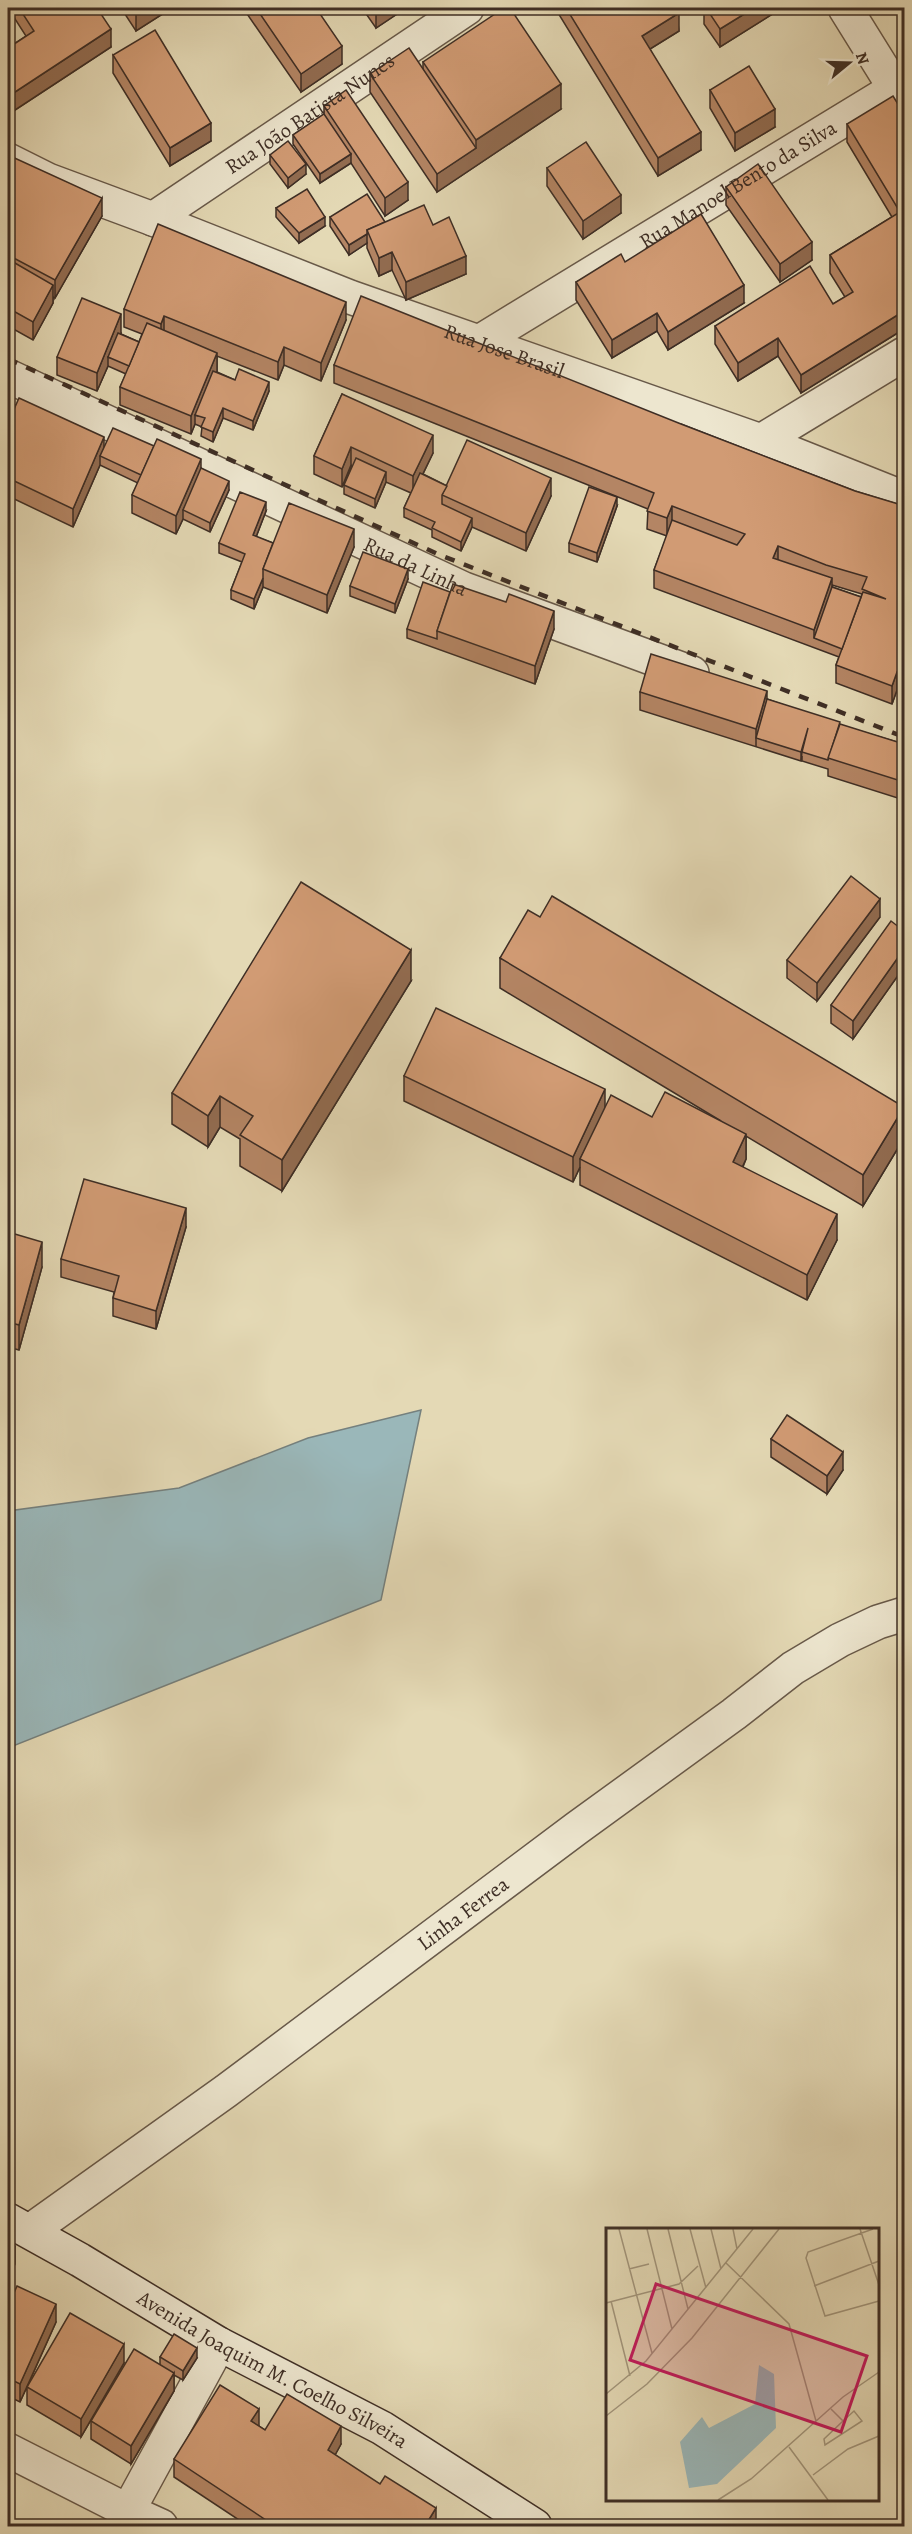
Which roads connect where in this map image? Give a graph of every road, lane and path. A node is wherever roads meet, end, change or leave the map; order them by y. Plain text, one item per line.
1 (467, 8) edge
2 (845, 8) edge
3 (902, 92) edge
4 (8, 160) edge
5 (153, 219) junction
6 (479, 342) junction
7 (904, 354) edge
8 (8, 376) edge
9 (761, 441) junction
10 (904, 498) edge
11 (717, 682) edge
12 (904, 1614) edge
13 (19, 2226) edge
14 (219, 2344) junction
15 (8, 2450) edge
16 (128, 2511) junction
17 (161, 2526) edge
18 (535, 2526) edge

1 - 5 street, Rua João Batista Nunes
2 - 3 street
3 - 6 street, Rua Manoel Bento da Silva
4 - 5 street, Rua Jose Brasil
5 - 6 street, Rua Jose Brasil
6 - 9 street, Rua Jose Brasil
7 - 9 street
8 - 11 street, Rua da Linha
9 - 10 street, Rua Jose Brasil
12 - 13 street, Linha Ferrea
13 - 14 street, Avenida Joaquim M. Coelho Silveira
14 - 16 street
14 - 18 street, Avenida Joaquim M. Coelho Silveira
15 - 16 street
16 - 17 street

